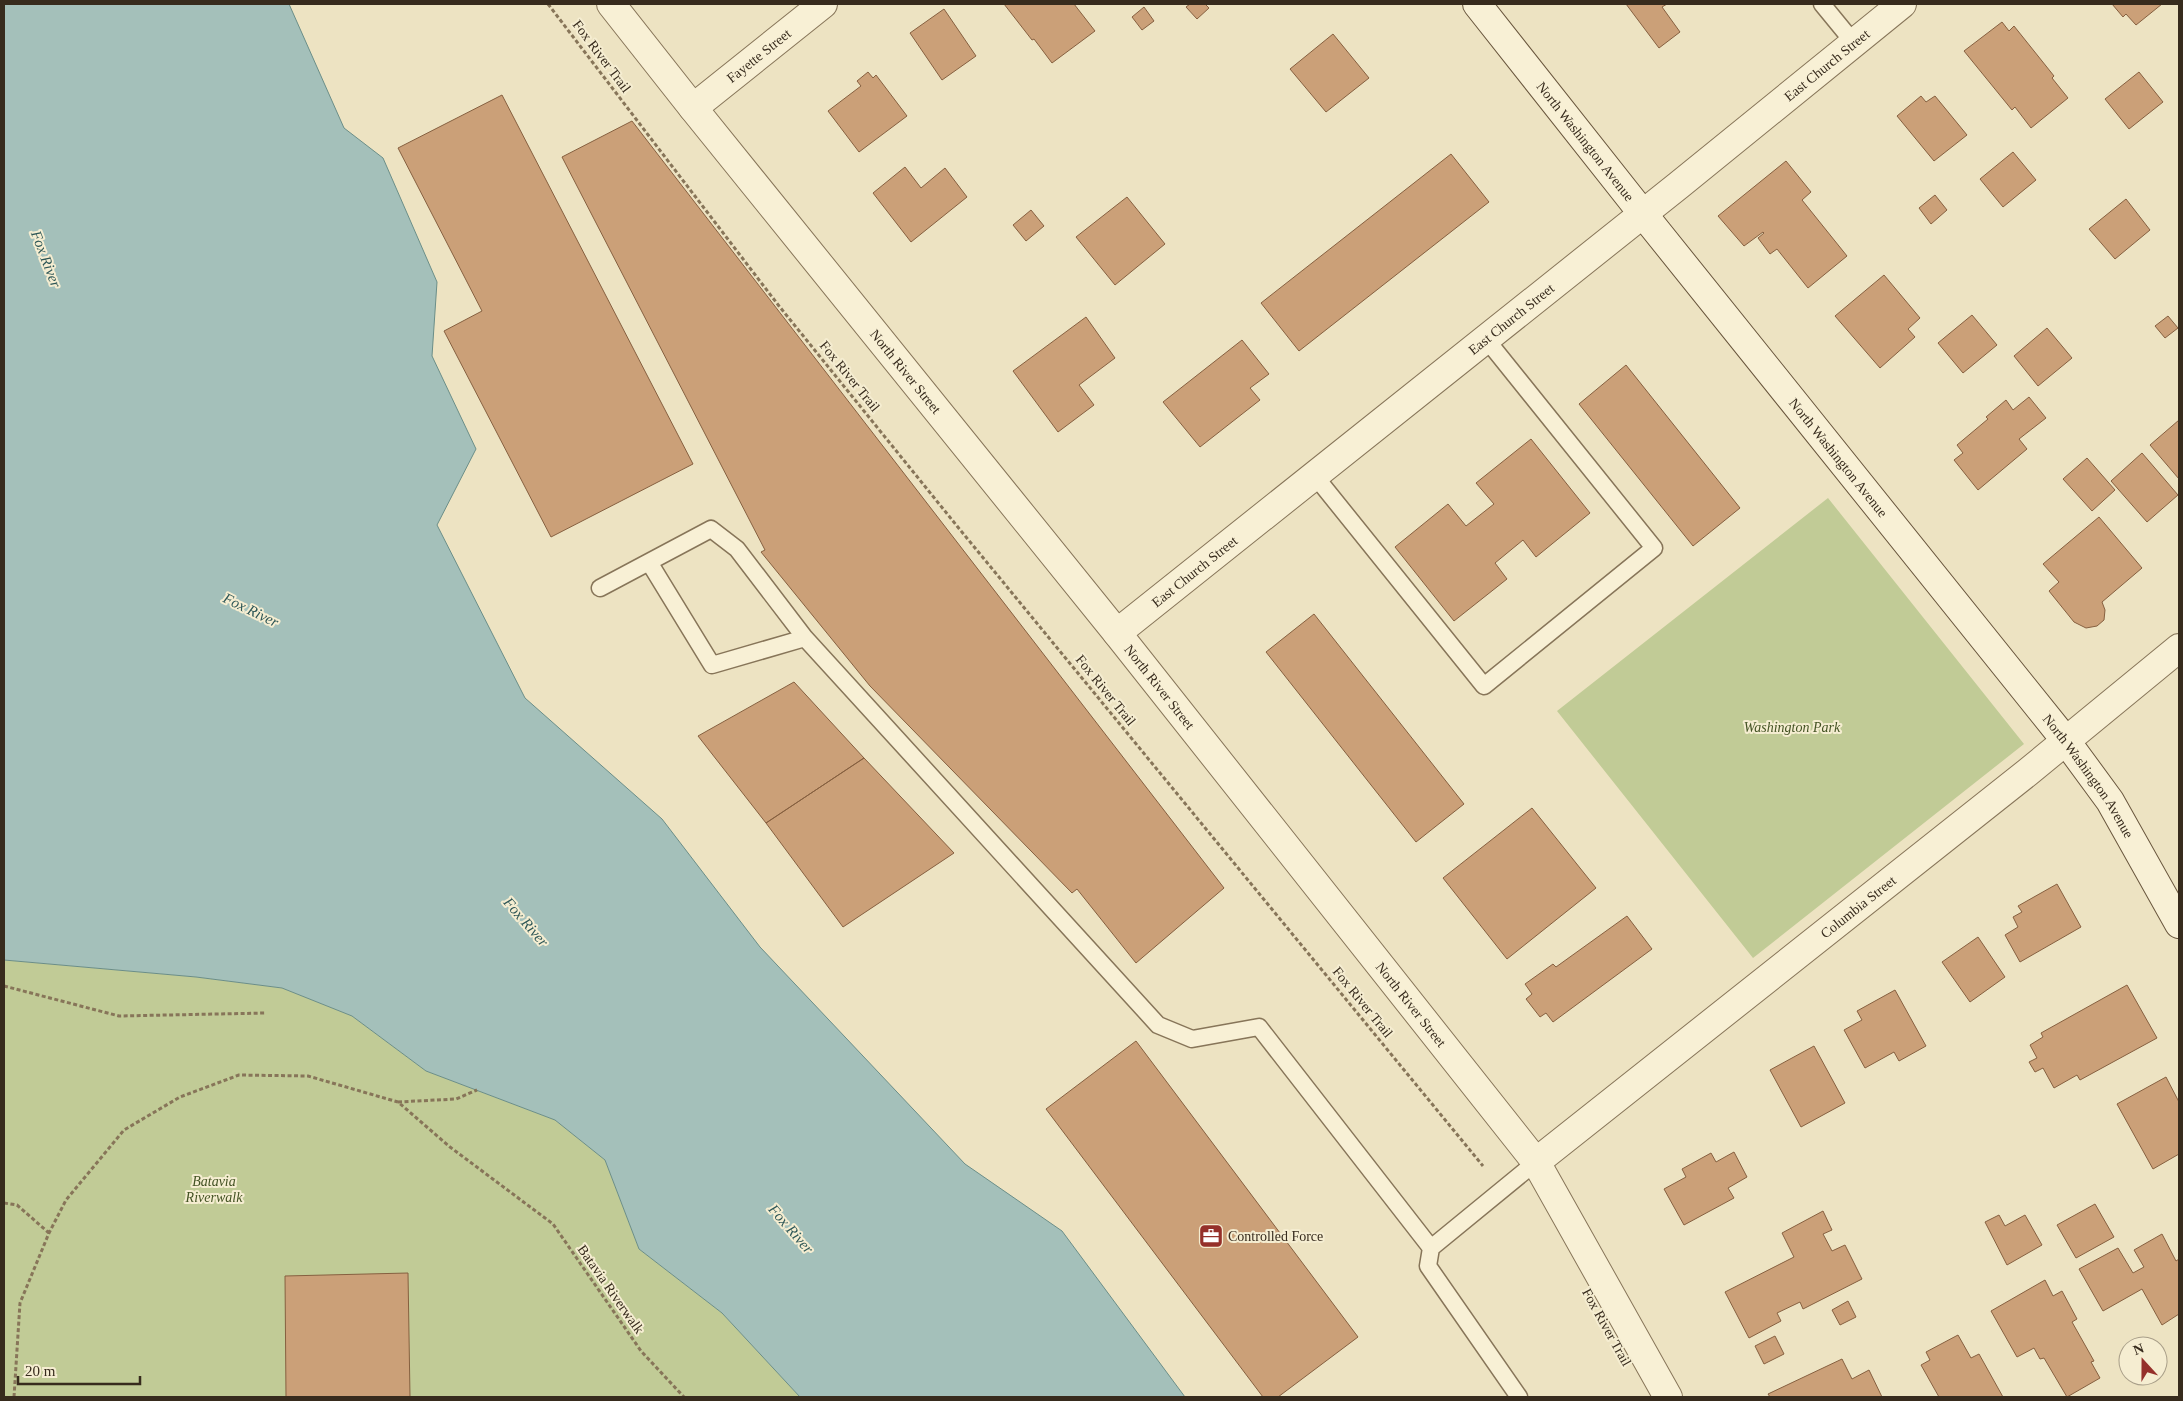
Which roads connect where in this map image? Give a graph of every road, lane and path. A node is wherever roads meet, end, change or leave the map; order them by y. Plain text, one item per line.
1 (548, 4) edge
2 (611, 4) edge
3 (823, 4) edge
4 (1477, 4) edge
5 (1822, 4) edge
6 (1902, 4) edge
7 (1854, 43) junction
8 (693, 108) junction
9 (1643, 214) junction
10 (1486, 339) junction
11 (1314, 476) junction
12 (649, 562) junction
13 (600, 588) dead end
14 (1117, 634) junction
15 (804, 638) junction
16 (2179, 648) edge
17 (2066, 741) junction
18 (2179, 924) edge
19 (4, 986) edge
20 (266, 1013) dead end
21 (478, 1090) dead end
22 (398, 1102) junction
23 (1536, 1162) junction
24 (1502, 1190) junction
25 (4, 1203) edge
26 (49, 1233) junction
27 (1431, 1248) junction
28 (14, 1397) edge
29 (684, 1397) edge
30 (1519, 1397) edge
31 (1668, 1397) edge

1 - 24 path, Fox River Trail
2 - 8 street, North River Street
3 - 8 street, Fayette Street
4 - 9 street, North Washington Avenue
5 - 7 lane
6 - 7 street, East Church Street
7 - 9 street, East Church Street
8 - 14 street, North River Street
9 - 10 street, East Church Street
9 - 17 street, North Washington Avenue
10 - 11 street, East Church Street
10 - 11 lane
11 - 14 street, East Church Street
12 - 13 lane
12 - 15 lane
12 - 15 lane
14 - 23 street, North River Street
15 - 27 lane
16 - 17 street, Columbia Street
17 - 18 street, North Washington Avenue
17 - 23 street, Columbia Street
19 - 20 path
21 - 22 path
22 - 26 path, Batavia Riverwalk
22 - 29 path, Batavia Riverwalk
23 - 24 lane
23 - 31 street, North River Street
24 - 27 lane
25 - 26 path
26 - 28 path, Batavia Riverwalk
27 - 30 lane

